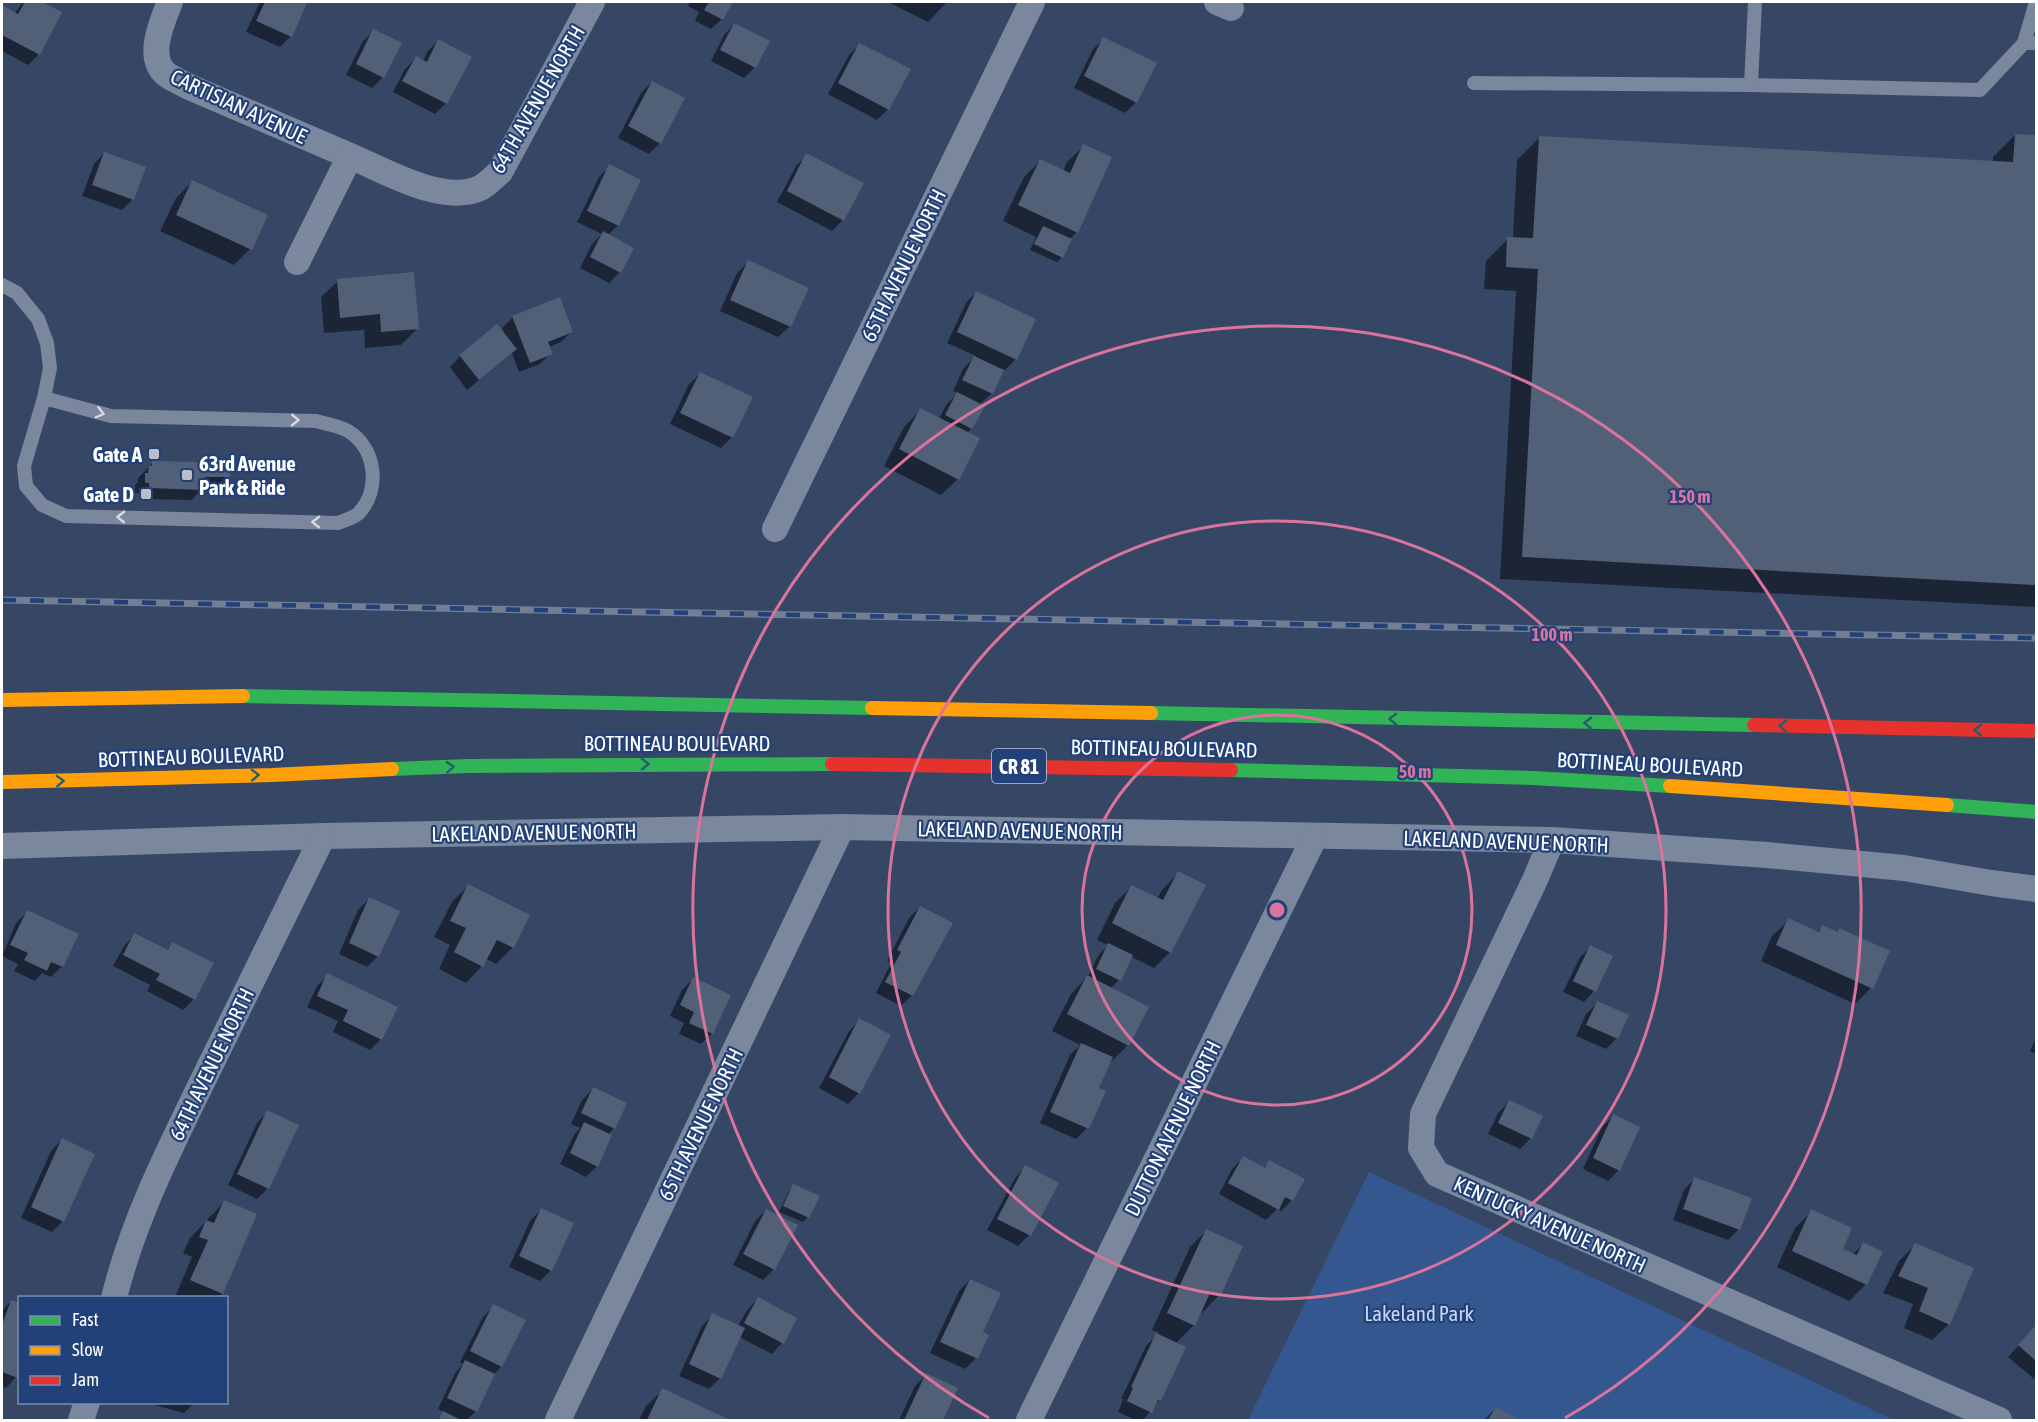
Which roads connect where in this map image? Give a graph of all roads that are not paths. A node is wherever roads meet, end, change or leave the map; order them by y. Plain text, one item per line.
1 (170, 2) edge
2 (592, 2) edge
3 (1032, 2) edge
4 (1755, 2) edge
5 (2036, 2) edge
6 (2031, 43) edge
7 (1474, 83) dead end
8 (1751, 85) junction
9 (350, 156) junction
10 (297, 262) dead end
11 (2, 285) edge
12 (44, 398) junction
13 (775, 529) dead end
14 (2, 700) edge
15 (2037, 731) edge
16 (2, 782) edge
17 (2037, 812) edge
18 (842, 827) junction
19 (323, 836) junction
20 (1315, 836) junction
21 (1552, 840) junction
22 (2, 846) edge
23 (2037, 889) edge
24 (115, 1296) edge
25 (86, 1404) edge
26 (81, 1420) edge
27 (558, 1420) edge
28 (1029, 1420) edge
29 (2000, 1420) edge

1 - 9 street, CARTISIAN AVENUE
2 - 9 street, 64TH AVENUE NORTH
3 - 13 street, 65TH AVENUE NORTH
4 - 8 lane
5 - 6 lane
6 - 8 lane
7 - 8 lane
9 - 10 street
11 - 12 lane
12 -> 12 lane
15 -> 14 highway, BOTTINEAU BOULEVARD
16 -> 17 highway, BOTTINEAU BOULEVARD / CR 81
18 - 19 street, LAKELAND AVENUE NORTH
18 - 20 street, LAKELAND AVENUE NORTH
18 - 27 street, 65TH AVENUE NORTH
19 - 22 street, LAKELAND AVENUE NORTH
19 - 24 street, 64TH AVENUE NORTH
20 - 21 street, LAKELAND AVENUE NORTH
20 - 28 street, DUTTON AVENUE NORTH
21 - 23 street, LAKELAND AVENUE NORTH
21 - 29 street, KENTUCKY AVENUE NORTH
25 - 26 street

